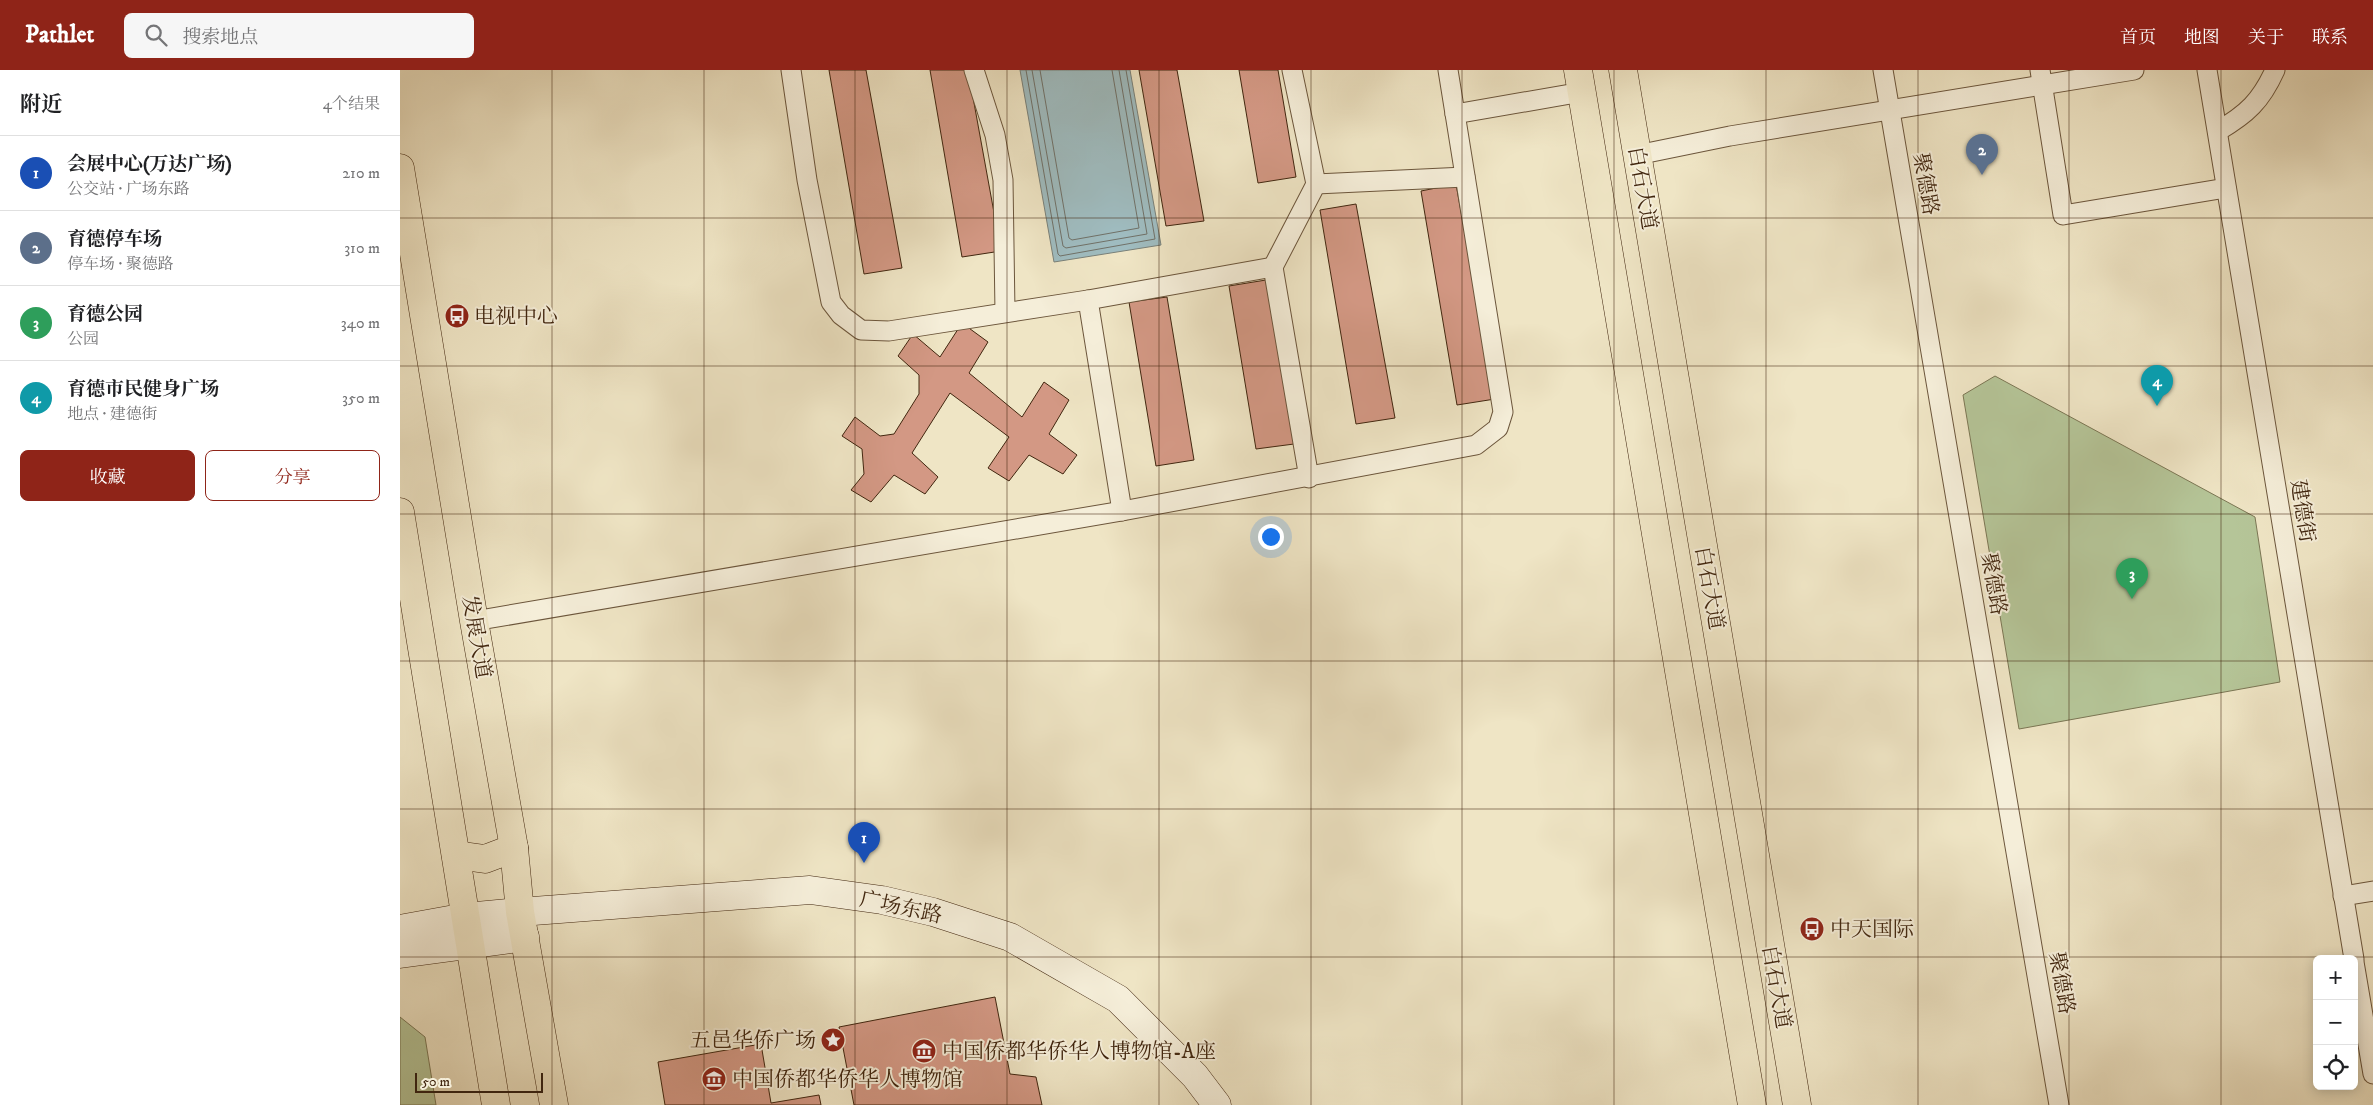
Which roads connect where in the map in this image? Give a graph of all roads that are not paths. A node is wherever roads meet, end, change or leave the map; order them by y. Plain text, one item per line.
1 (791, 70) edge
2 (974, 70) edge
3 (1292, 70) edge
4 (1448, 70) edge
5 (1623, 70) edge
6 (1882, 70) edge
7 (2134, 70) edge
8 (2207, 70) edge
9 (2275, 70) edge
10 (2041, 78) edge
11 (1580, 81) edge
12 (1890, 110) junction
13 (1455, 114) junction
14 (2218, 131) junction
15 (1637, 155) junction
16 (400, 168) edge
17 (1465, 177) junction
18 (1316, 184) junction
19 (2226, 188) junction
20 (1273, 267) junction
21 (1088, 300) junction
22 (1005, 312) junction
23 (1309, 478) junction
24 (1122, 511) junction
25 (400, 512) edge
26 (474, 621) junction
27 (514, 848) junction
28 (456, 855) junction
29 (2373, 891) edge
30 (2343, 896) junction
31 (523, 924) junction
32 (400, 929) edge
33 (468, 930) junction
34 (400, 954) edge
35 (2353, 955) edge
36 (2358, 984) edge
37 (2373, 1074) edge
38 (1793, 1078) junction
39 (1750, 1102) edge
40 (496, 1105) edge
41 (554, 1105) edge
42 (1217, 1105) edge
43 (1797, 1105) edge
44 (1807, 1105) edge
45 (2059, 1105) edge

1 - 22 street
2 - 22 street
3 - 18 street
4 - 13 street
5 - 15 main road, 白石大道
6 - 12 street, 聚德路
7 - 10 street
8 - 14 street, 建德街
9 - 14 street
10 - 12 street
10 - 19 street
11 - 13 street
11 - 39 main road, 白石大道
12 - 15 street
12 - 45 street, 聚德路
13 - 17 street
14 - 19 street, 建德街
15 - 38 main road, 白石大道
16 - 26 main road, 发展大道
17 - 18 street
17 - 23 street
18 - 20 street
19 - 30 street, 建德街
20 - 21 street
20 - 23 street
21 - 22 street
21 - 24 street
23 - 24 street
24 - 26 street
25 - 28 main road
26 - 27 main road, 发展大道
27 - 28 main road
27 - 31 main road, 发展大道
28 - 33 main road
29 - 30 street
30 - 35 street, 建德街
31 - 33 main road, 广场东路
31 - 41 main road, 发展大道
31 - 42 main road, 广场东路
32 - 33 main road
33 - 34 main road
33 - 40 main road
36 - 37 street, 建德街
38 - 43 main road, 白石大道
38 - 44 main road

